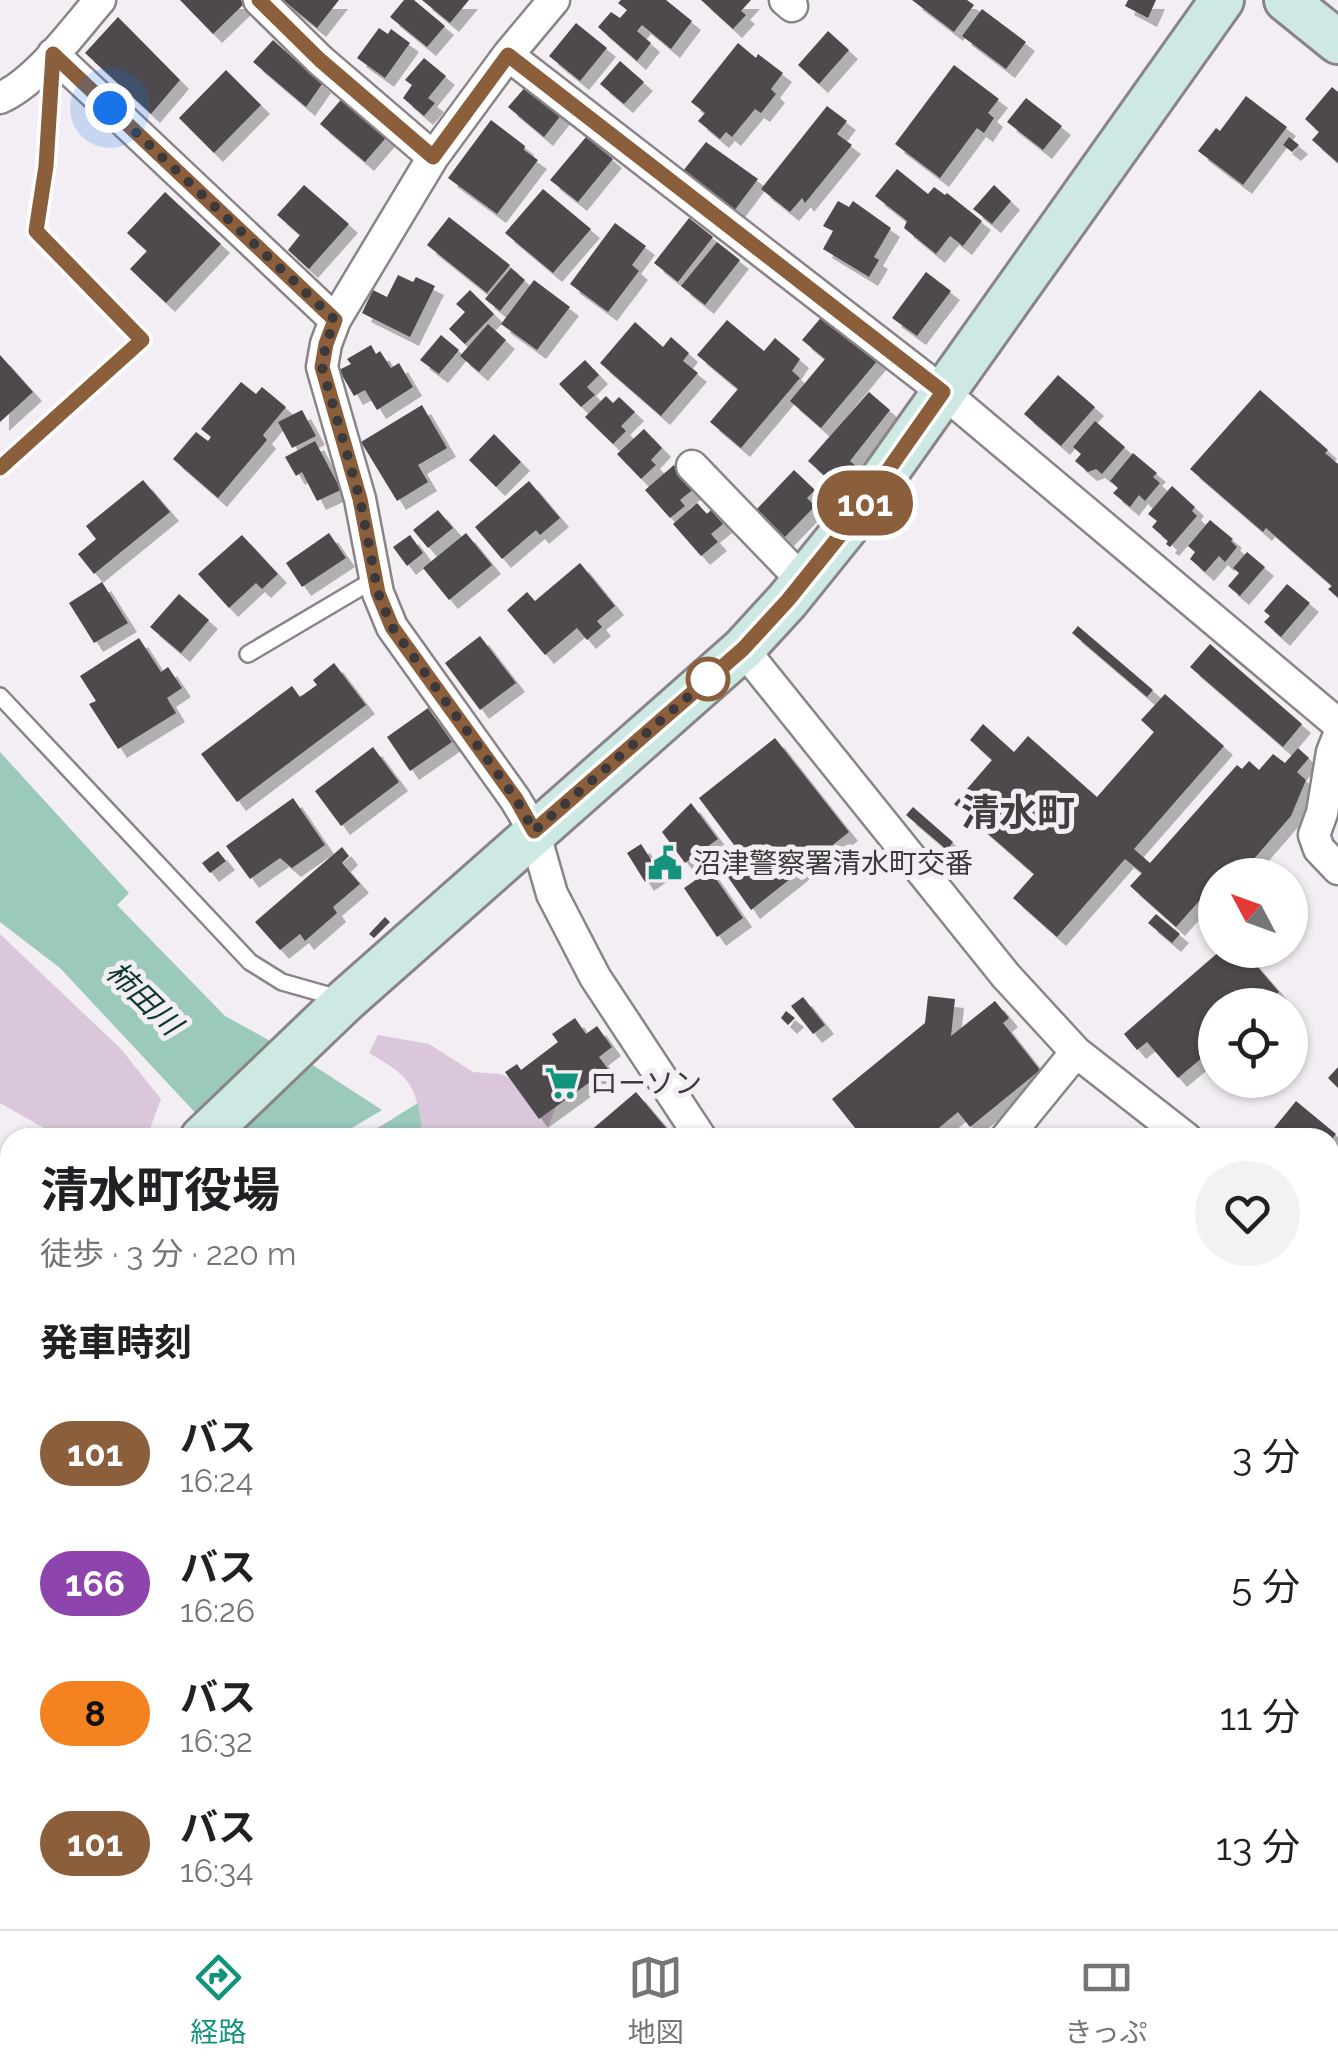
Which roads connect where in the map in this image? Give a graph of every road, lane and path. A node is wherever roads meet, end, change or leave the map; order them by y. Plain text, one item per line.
1 (100, 0) edge
2 (259, 0) edge
3 (554, 0) edge
4 (1222, 0) edge
5 (1286, 0) edge
6 (1338, 42) edge
7 (53, 54) junction
8 (508, 55) junction
9 (0, 98) edge
10 (433, 157) junction
11 (335, 320) junction
12 (943, 392) junction
13 (692, 466) dead end
14 (0, 468) edge
15 (375, 578) junction
16 (803, 580) junction
17 (743, 649) junction
18 (248, 654) dead end
19 (0, 696) edge
20 (1338, 724) edge
21 (1338, 738) edge
22 (534, 831) junction
23 (1338, 869) edge
24 (331, 1015) junction
25 (1076, 1052) junction
26 (212, 1128) edge
27 (694, 1128) edge
28 (1014, 1128) edge
29 (1173, 1128) edge

1 - 7 street
2 - 10 street
3 - 8 street
4 - 12 street
5 - 6 street
7 - 9 street
7 - 11 street
7 - 14 lane
8 - 10 street
8 - 12 street
10 - 11 street
11 - 15 street
12 - 16 street
12 - 20 street
13 - 16 street
15 - 18 lane
15 - 22 street
16 - 17 street
17 - 22 street
17 - 25 street
19 - 24 lane
21 - 23 street
22 - 24 street
22 - 27 street
24 - 26 street
25 - 28 street
25 - 29 street

